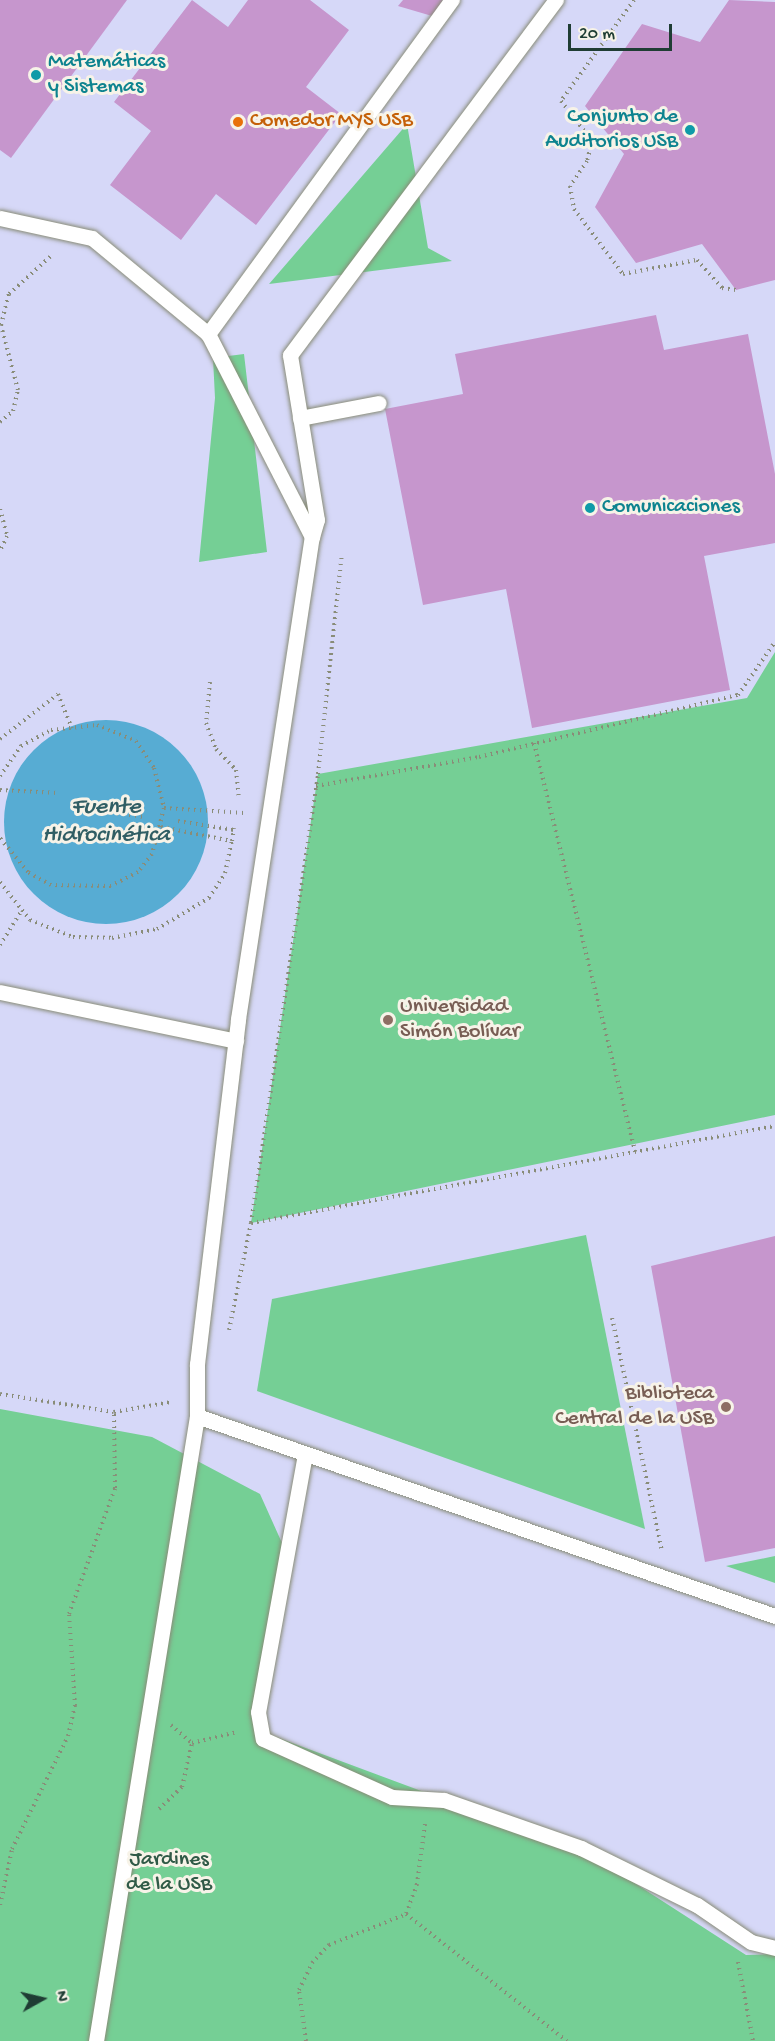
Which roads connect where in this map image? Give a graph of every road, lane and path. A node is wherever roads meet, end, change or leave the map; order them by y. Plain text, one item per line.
1 (452, 0) edge
2 (556, 0) edge
3 (634, 0) edge
4 (0, 218) edge
5 (75, 235) junction
6 (736, 290) dead end
7 (208, 334) junction
8 (379, 403) dead end
9 (300, 418) junction
10 (0, 422) edge
11 (0, 509) edge
12 (312, 537) junction
13 (0, 551) edge
14 (342, 554) dead end
15 (775, 642) edge
16 (210, 682) dead end
17 (72, 728) junction
18 (0, 739) edge
19 (534, 743) junction
20 (0, 776) edge
21 (316, 786) junction
22 (0, 790) edge
23 (58, 793) dead end
24 (239, 798) dead end
25 (164, 808) junction
26 (105, 812) dead end
27 (255, 814) dead end
28 (144, 817) dead end
29 (178, 821) dead end
30 (161, 827) junction
31 (0, 838) edge
32 (232, 841) junction
33 (0, 882) edge
34 (22, 910) junction
35 (0, 945) edge
36 (0, 992) edge
37 (236, 1041) junction
38 (775, 1125) edge
39 (635, 1152) junction
40 (251, 1223) junction
41 (612, 1318) dead end
42 (227, 1338) dead end
43 (666, 1389) dead end
44 (0, 1394) edge
45 (629, 1397) junction
46 (198, 1398) junction
47 (114, 1412) junction
48 (197, 1416) junction
49 (305, 1454) junction
50 (651, 1551) dead end
51 (662, 1555) junction
52 (674, 1559) dead end
53 (775, 1616) edge
54 (150, 1707) junction
55 (258, 1727) junction
56 (192, 1743) junction
57 (444, 1800) junction
58 (130, 1829) junction
59 (0, 1905) edge
60 (405, 1914) junction
61 (737, 1934) junction
62 (775, 1948) edge
63 (96, 2041) edge
64 (306, 2041) edge
65 (567, 2041) edge
66 (753, 2041) edge

1 - 7 lane
2 - 9 lane
3 - 6 path
4 - 5 lane
5 - 7 lane
5 - 10 path
7 - 12 lane
8 - 9 lane
9 - 12 lane
11 - 13 path
12 - 37 lane
14 - 21 path
15 - 19 path
16 - 24 path
17 - 18 path
17 - 20 path
17 - 25 path
19 - 21 path
19 - 39 path
21 - 40 path
22 - 23 path
25 - 27 path
25 - 30 path
26 - 28 path
29 - 32 path
30 - 31 path
30 - 32 path
32 - 34 path
33 - 34 path
34 - 35 path
36 - 37 lane
37 - 46 lane
38 - 39 path
39 - 40 path
40 - 42 path
41 - 45 path
43 - 45 path
44 - 47 path
45 - 51 path
46 - 47 path
46 - 48 lane
47 - 59 path
48 - 49 lane
48 - 54 lane
49 - 53 lane
49 - 55 lane
50 - 51 path
51 - 52 path
54 - 56 path
54 - 58 lane
55 - 56 path
55 - 57 lane
56 - 58 path
57 - 60 path
57 - 61 lane
58 - 63 lane
60 - 64 path
60 - 65 path
61 - 62 lane
61 - 66 path

